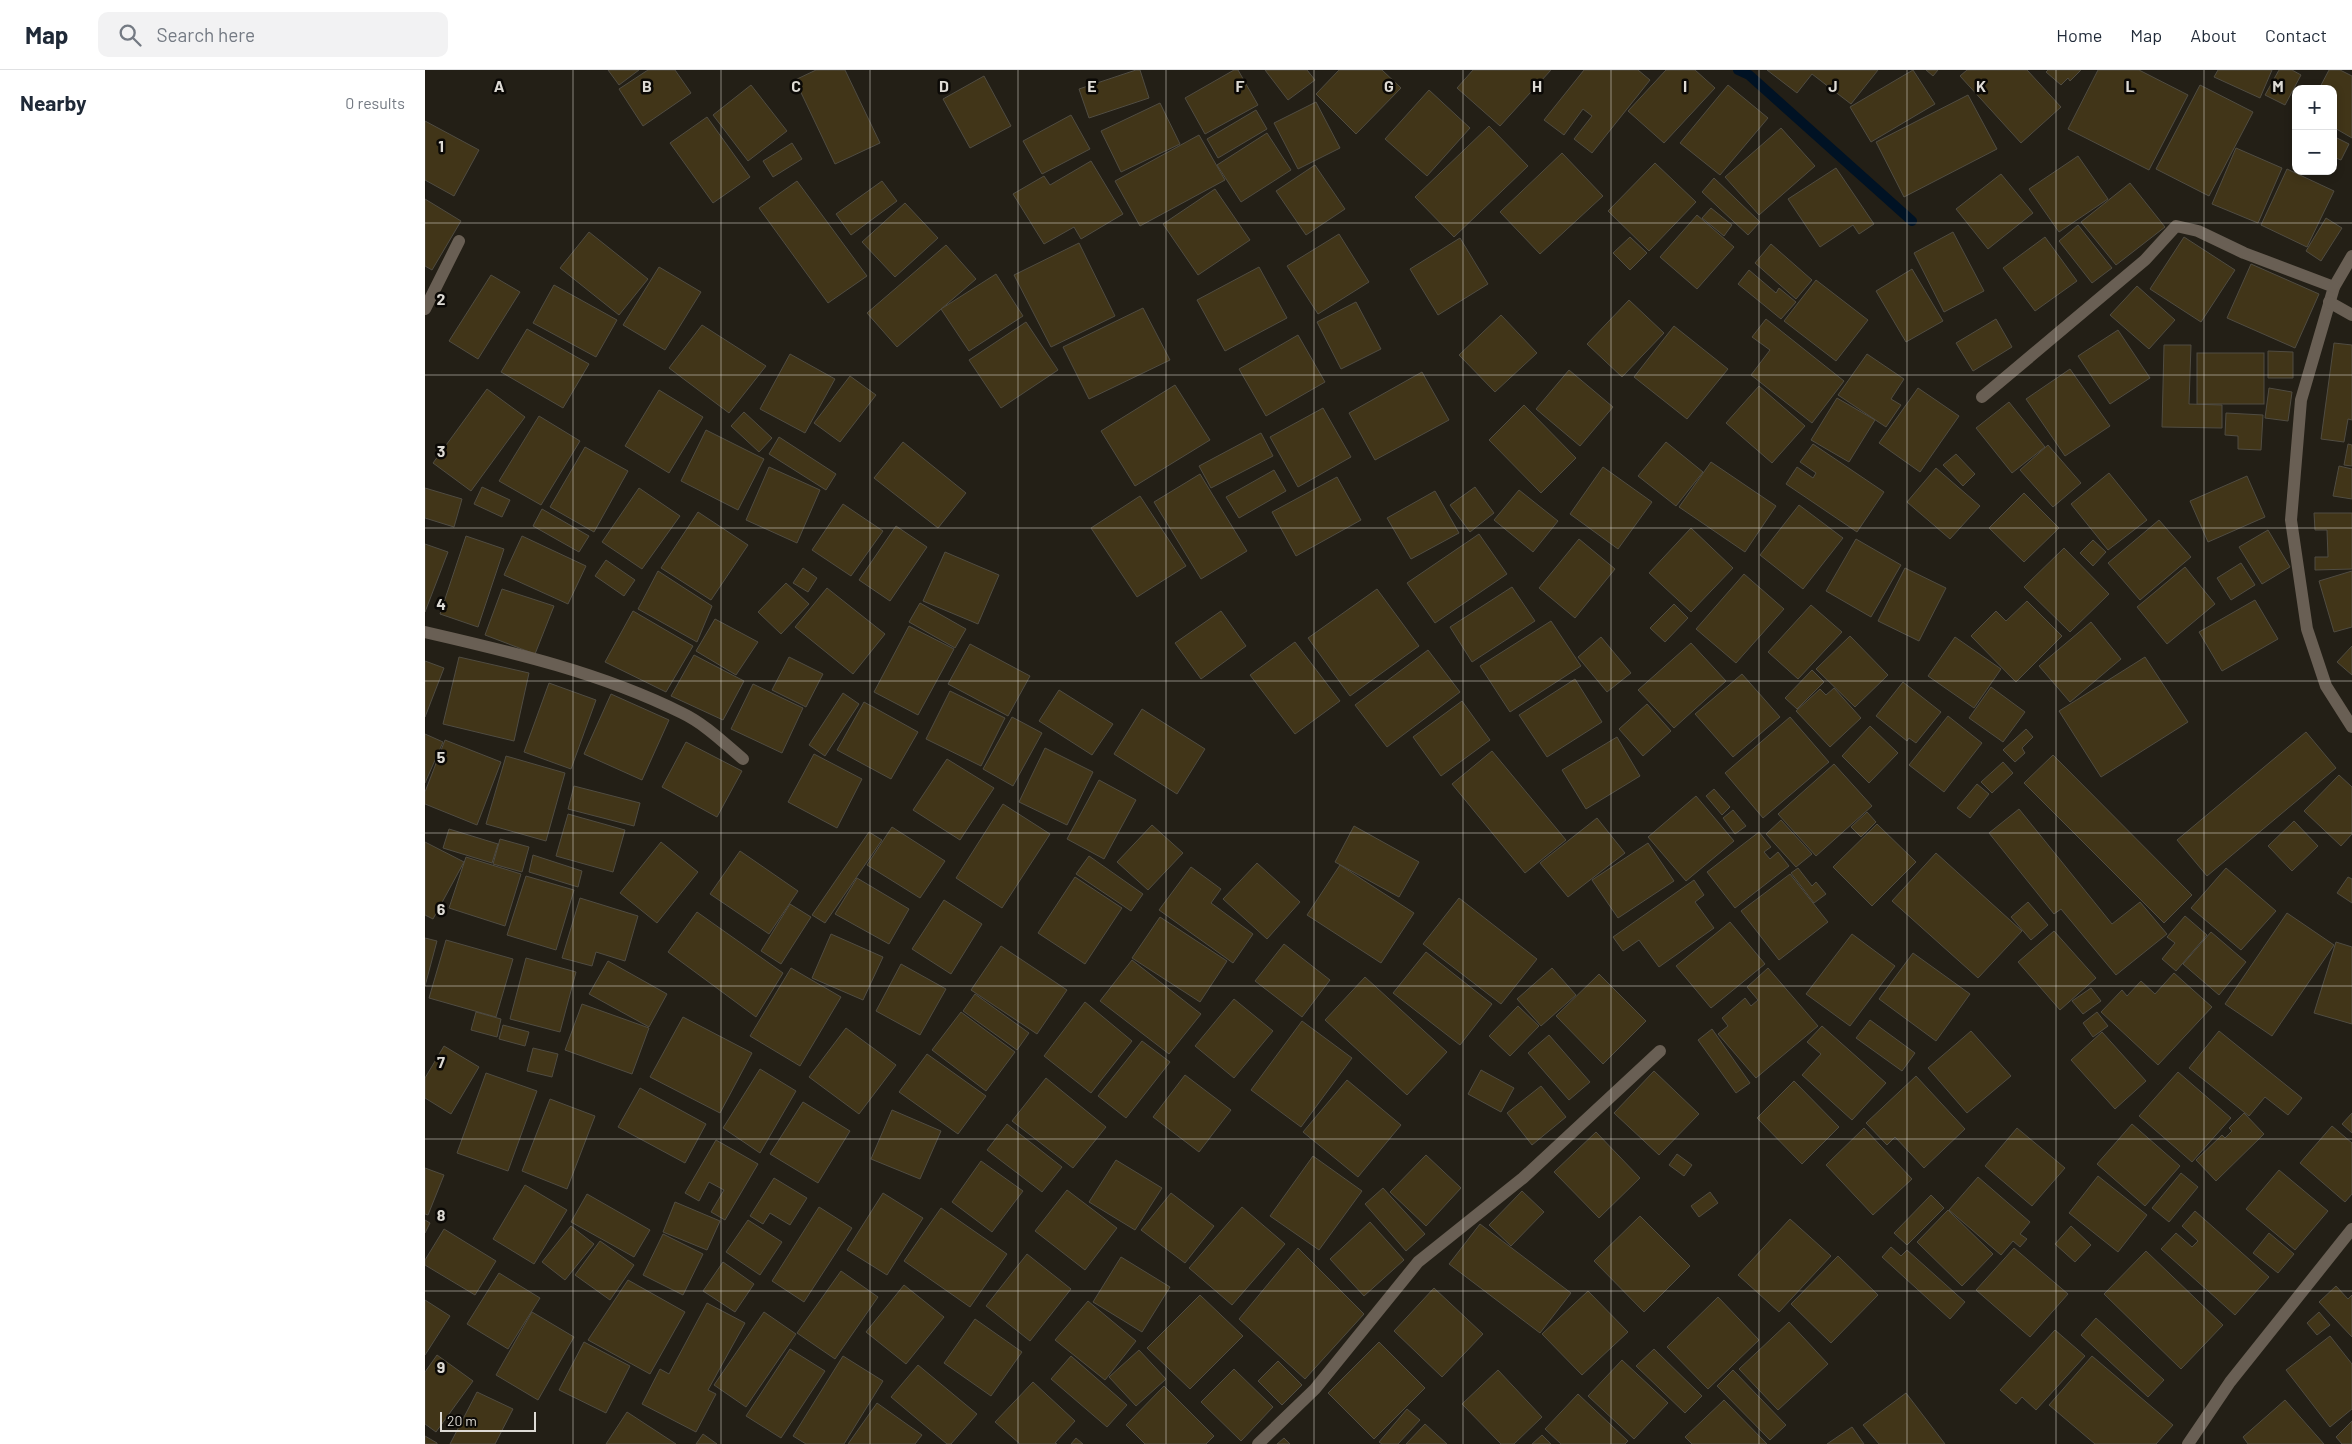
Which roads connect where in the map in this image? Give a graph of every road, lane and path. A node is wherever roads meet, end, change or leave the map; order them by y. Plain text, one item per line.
1 (459, 242) dead end
2 (2352, 256) edge
3 (2334, 287) junction
4 (2329, 302) junction
5 (425, 309) edge
6 (2352, 315) edge
7 (1982, 397) dead end
8 (425, 632) edge
9 (2352, 727) edge
10 (743, 759) dead end
11 (1660, 1051) dead end
12 (2352, 1229) edge
13 (1258, 1444) edge
14 (2188, 1444) edge

1 - 5 street
2 - 3 street
3 - 4 street
3 - 7 street
4 - 6 street
4 - 9 street
8 - 10 street
11 - 13 street
12 - 14 street

